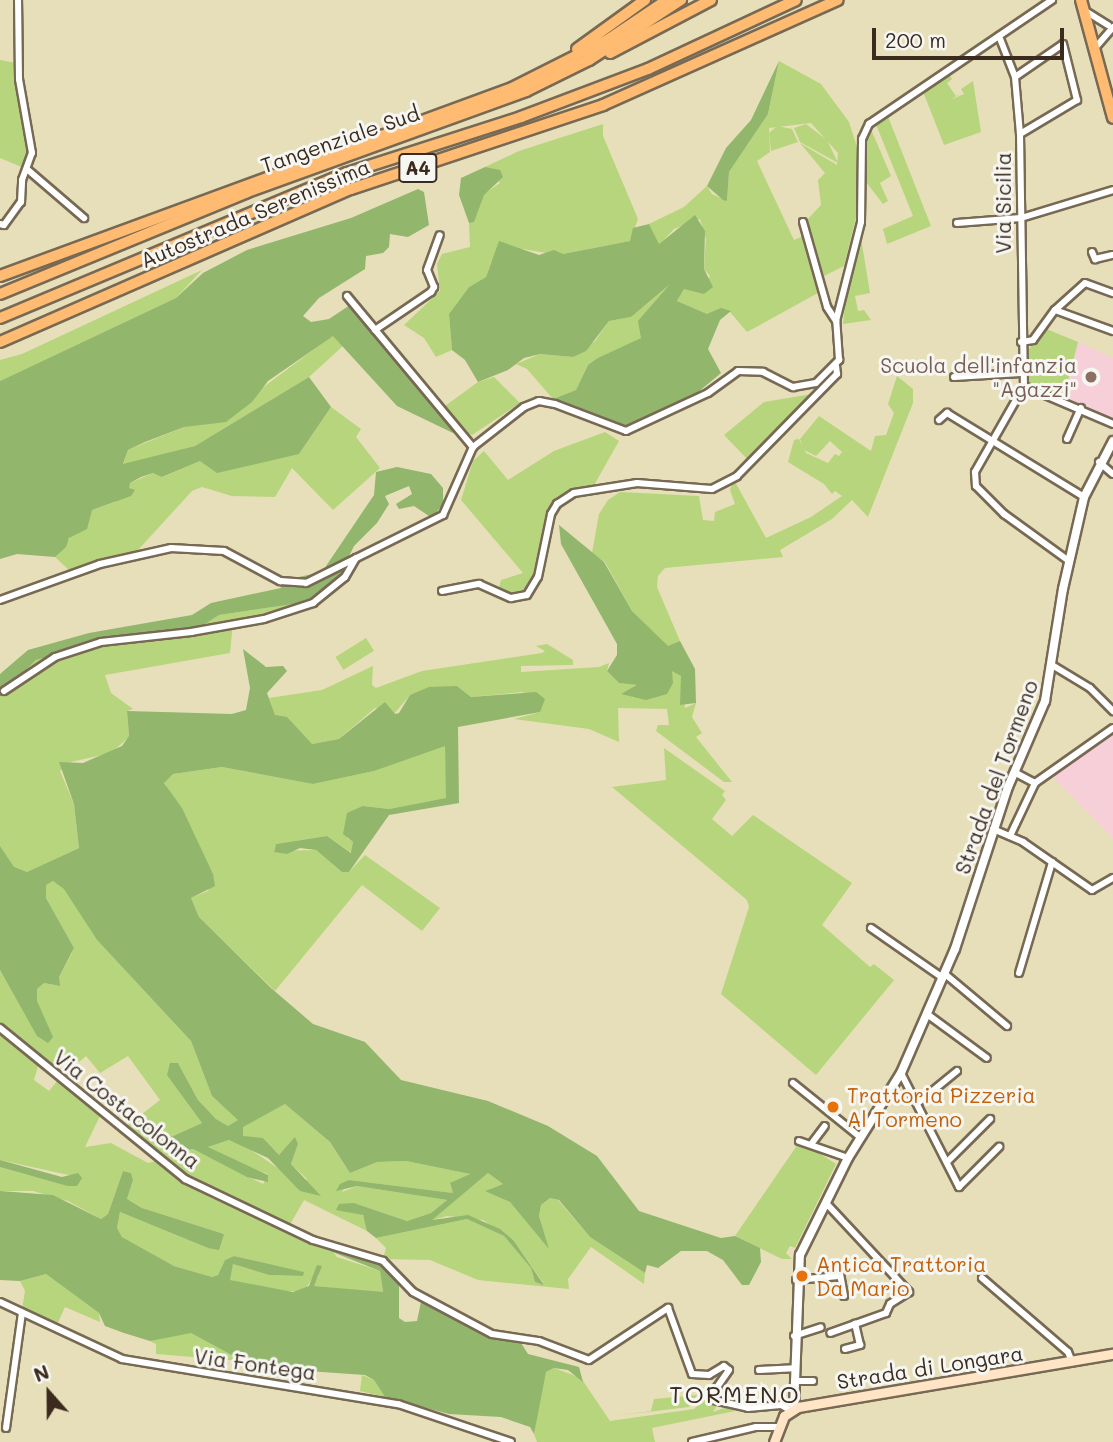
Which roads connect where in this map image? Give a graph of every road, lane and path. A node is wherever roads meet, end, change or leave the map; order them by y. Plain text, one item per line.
1 (18, 0) edge
2 (645, 0) edge
3 (667, 0) edge
4 (681, 0) edge
5 (710, 0) edge
6 (796, 0) edge
7 (838, 0) edge
8 (1052, 0) edge
9 (1082, 4) edge
10 (1111, 25) edge
11 (1090, 34) junction
12 (999, 36) junction
13 (1103, 36) junction
14 (1094, 50) junction
15 (589, 60) junction
16 (1015, 77) junction
17 (532, 79) junction
18 (1113, 118) edge
19 (1020, 134) junction
20 (28, 170) junction
21 (1113, 190) edge
22 (85, 218) dead end
23 (1021, 218) junction
24 (803, 222) dead end
25 (957, 223) dead end
26 (0, 224) edge
27 (440, 235) dead end
28 (1092, 252) dead end
29 (1110, 256) edge
30 (1111, 267) edge
31 (0, 276) edge
32 (1113, 293) edge
33 (0, 294) edge
34 (346, 296) dead end
35 (1055, 310) junction
36 (0, 318) edge
37 (836, 321) junction
38 (375, 330) junction
39 (1113, 331) edge
40 (0, 342) edge
41 (1021, 342) junction
42 (836, 366) junction
43 (1021, 373) junction
44 (954, 377) dead end
45 (1024, 386) junction
46 (1081, 408) junction
47 (939, 420) dead end
48 (1113, 424) edge
49 (1066, 439) dead end
50 (992, 441) junction
51 (1113, 441) edge
52 (473, 447) junction
53 (1099, 463) junction
54 (1113, 474) edge
55 (1084, 497) junction
56 (357, 556) junction
57 (1069, 561) junction
58 (442, 590) dead end
59 (0, 600) edge
60 (1052, 665) junction
61 (4, 691) dead end
62 (1113, 711) edge
63 (1113, 728) edge
64 (1014, 772) junction
65 (1035, 783) junction
66 (993, 829) junction
67 (1010, 836) junction
68 (1052, 862) junction
69 (1113, 878) edge
70 (871, 928) dead end
71 (1019, 974) dead end
72 (944, 976) junction
73 (927, 1014) junction
74 (1007, 1026) dead end
75 (0, 1028) edge
76 (987, 1058) dead end
77 (957, 1071) dead end
78 (901, 1073) junction
79 (793, 1083) dead end
80 (919, 1102) junction
81 (990, 1119) dead end
82 (825, 1126) dead end
83 (860, 1137) junction
84 (799, 1141) dead end
85 (812, 1143) junction
86 (999, 1147) dead end
87 (848, 1158) junction
88 (947, 1162) junction
89 (826, 1203) junction
90 (855, 1266) dead end
91 (839, 1276) junction
92 (982, 1278) dead end
93 (796, 1280) junction
94 (844, 1296) dead end
95 (0, 1302) edge
96 (22, 1313) junction
97 (855, 1324) junction
98 (821, 1327) dead end
99 (830, 1333) dead end
100 (794, 1336) junction
101 (845, 1349) dead end
102 (1113, 1354) edge
103 (1072, 1362) junction
104 (794, 1368) junction
105 (759, 1370) dead end
106 (794, 1381) junction
107 (813, 1381) dead end
108 (792, 1409) junction
109 (779, 1427) junction
110 (6, 1428) dead end
111 (498, 1441) edge
112 (511, 1442) edge
113 (692, 1442) edge
114 (774, 1442) edge

1 - 20 street
2 - 17 main road
3 - 17 main road, Tangenziale Sud
4 - 15 main road, Tangenziale Sud
5 - 15 main road
6 - 36 highway, Autostrada Serenissima / A4
7 - 40 highway, Autostrada Serenissima / A4
8 - 12 street
9 - 10 street
9 - 11 main road
10 - 11 street
10 - 13 street
11 - 13 street
11 - 14 main road
12 - 16 street, Via Sicilia
12 - 37 street
13 - 14 street
14 - 18 main road
15 - 33 main road, Tangenziale Sud
16 - 19 street, Via Sicilia
16 - 19 street
17 - 31 main road, Tangenziale Sud
19 - 23 street, Via Sicilia
20 - 22 street
20 - 26 street
21 - 23 street
23 - 25 street
23 - 41 street, Via Sicilia
24 - 37 street
27 - 38 street
28 - 29 street
29 - 30 street
32 - 35 street
34 - 38 street
35 - 39 street
35 - 41 street
37 - 42 street
38 - 52 street
41 - 43 street, Via Sicilia
42 - 52 street
42 - 58 street
43 - 44 street
43 - 45 street, Via Sicilia
45 - 46 street
45 - 50 street
46 - 48 street
46 - 49 street
47 - 50 street
50 - 55 street
50 - 57 street
51 - 53 street, Strada del Tormeno
52 - 56 street
53 - 54 street
53 - 55 street, Strada del Tormeno
55 - 57 street, Strada del Tormeno
56 - 59 street
56 - 61 street
57 - 60 street, Strada del Tormeno
60 - 62 street
60 - 64 street, Strada del Tormeno
63 - 65 street
64 - 65 street
64 - 66 street, Strada del Tormeno
65 - 67 street
66 - 67 street
66 - 72 street, Strada del Tormeno
67 - 68 street
68 - 69 street
68 - 71 street
70 - 72 street
72 - 73 street, Strada del Tormeno
72 - 74 street
73 - 76 street
73 - 78 street, Strada del Tormeno
75 - 108 street, Via Costacolonna
77 - 80 street
78 - 80 street
78 - 83 street, Strada del Tormeno
79 - 83 street
80 - 88 street
81 - 88 street
82 - 85 street
83 - 87 street, Strada del Tormeno
84 - 85 street
85 - 87 street
86 - 88 street
87 - 89 street, Strada del Tormeno
89 - 93 street, Strada del Tormeno
89 - 97 street
90 - 91 street
91 - 93 street
91 - 94 street
92 - 103 street, Strada di Longara
93 - 100 street, Strada del Tormeno
95 - 96 street, Via Fontega
96 - 110 street
96 - 111 street, Via Fontega
97 - 99 street
97 - 101 street
98 - 100 street
100 - 104 street, Strada del Tormeno
102 - 103 main road, Strada di Longara
103 - 108 main road, Strada di Longara
104 - 105 street
104 - 106 street, Strada del Tormeno
106 - 107 street
106 - 108 street, Strada del Tormeno
108 - 109 main road
109 - 113 street
109 - 114 main road
111 - 112 street, Via Fontega

